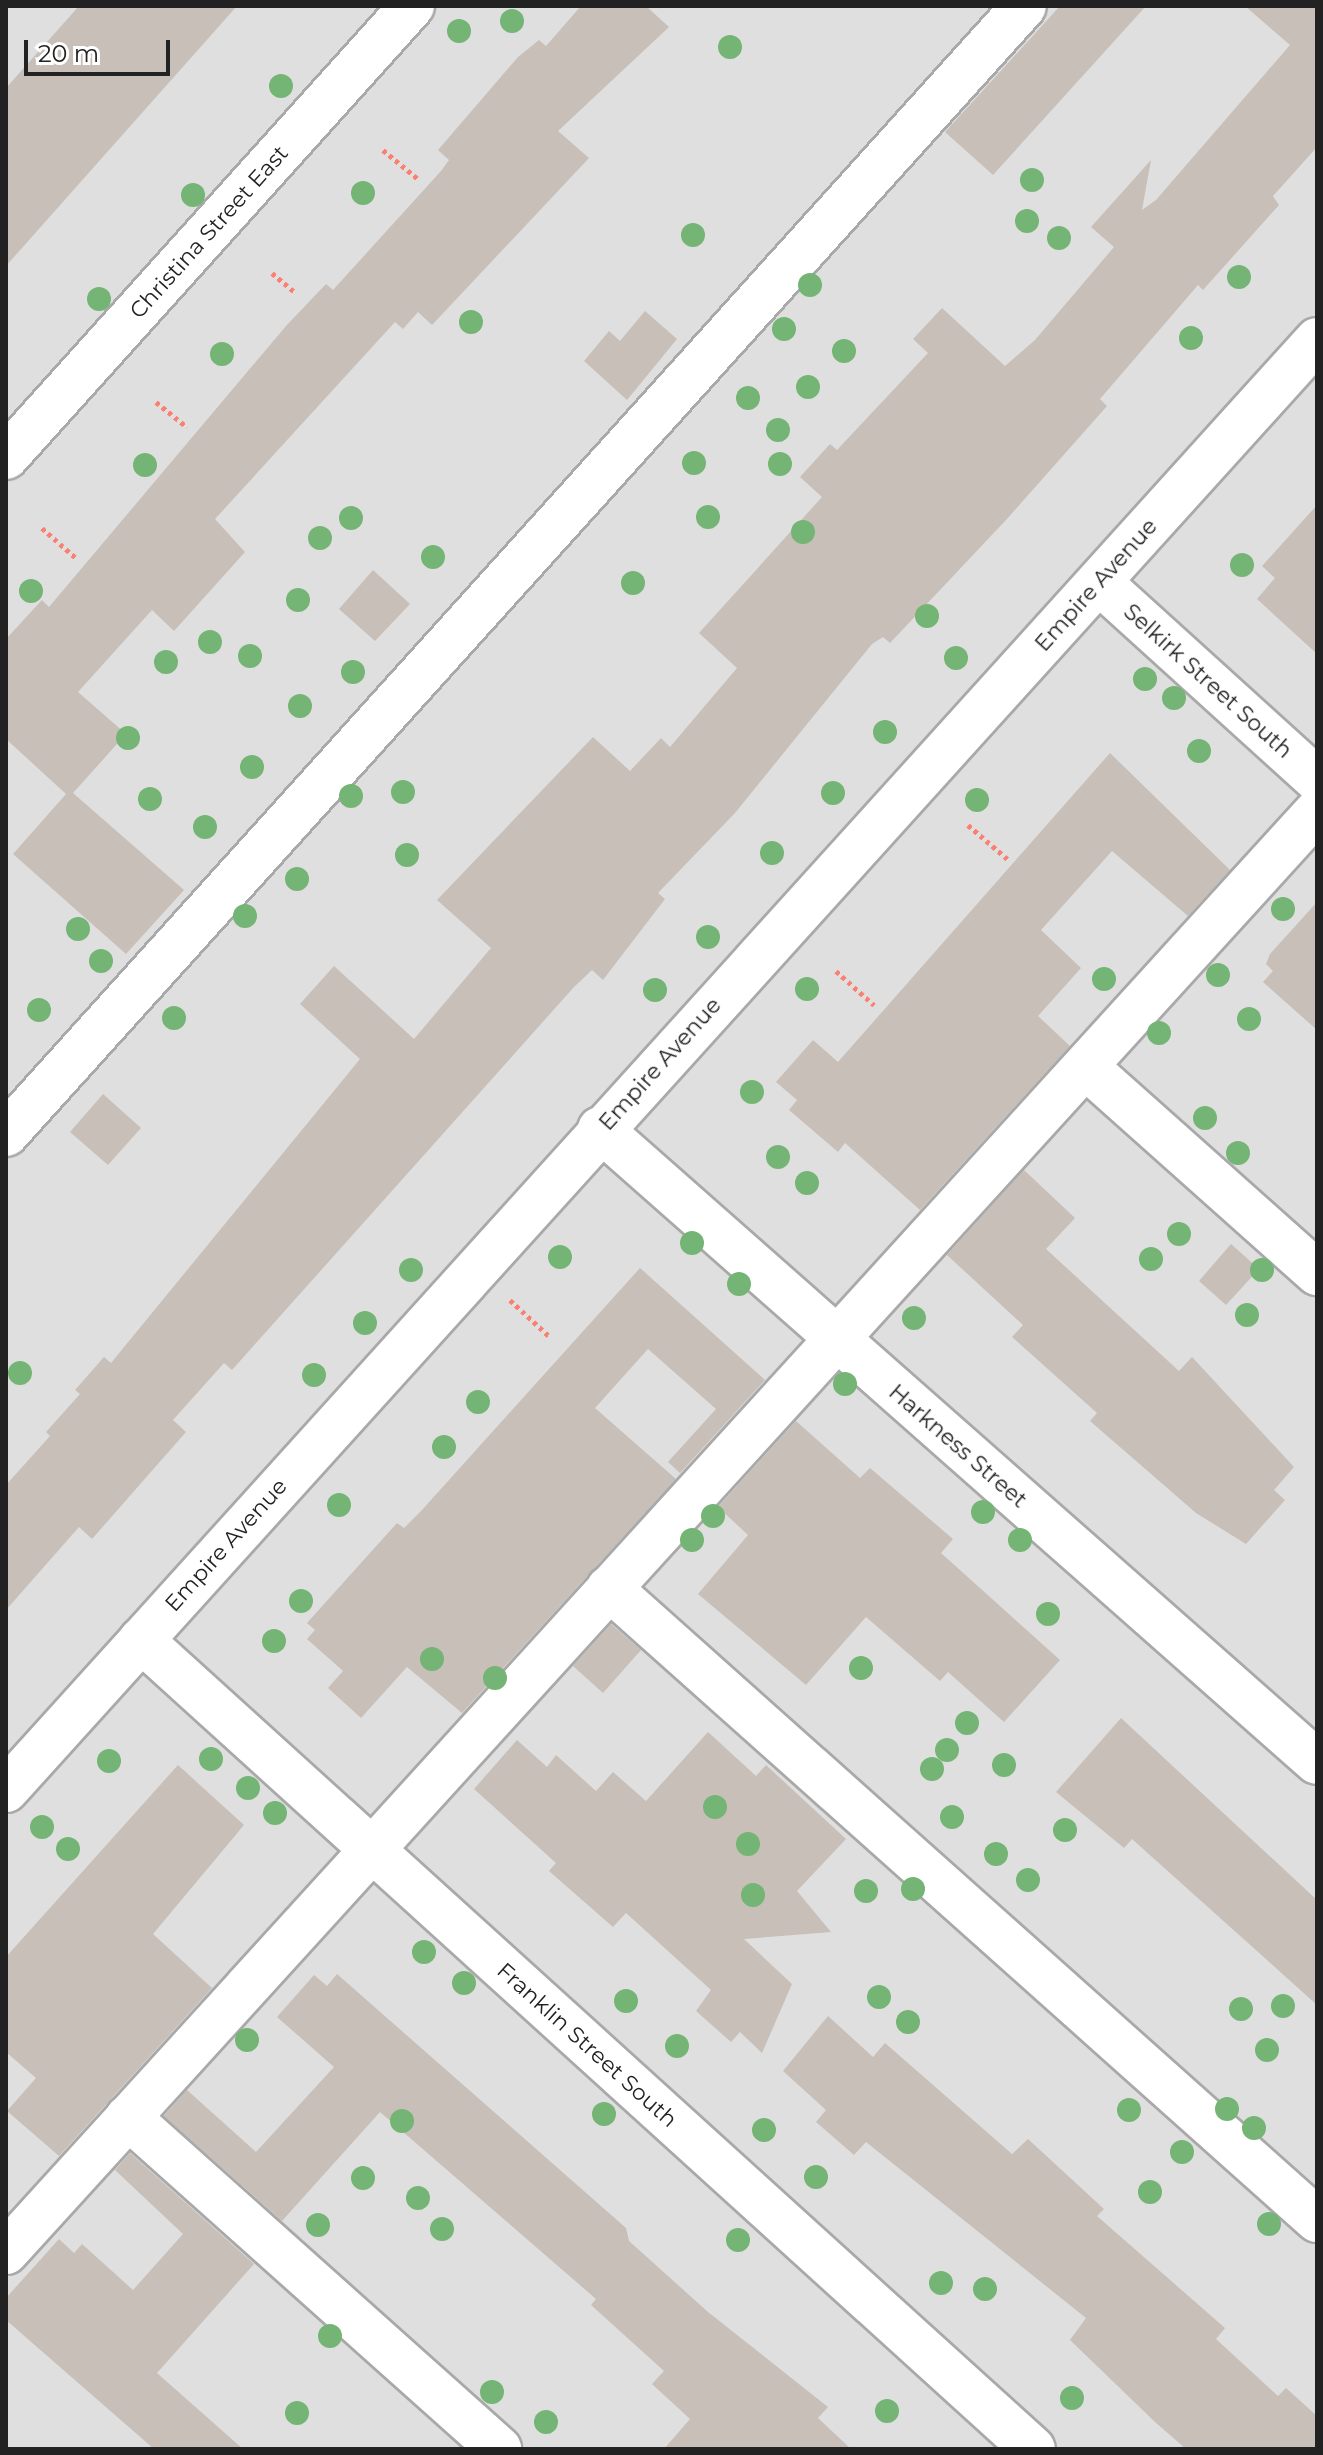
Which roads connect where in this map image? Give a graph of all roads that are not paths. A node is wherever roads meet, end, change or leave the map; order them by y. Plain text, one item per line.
1 (412, 6) edge
2 (1024, 6) edge
3 (1317, 340) edge
4 (6, 457) edge
5 (1099, 582) junction
6 (1317, 780) edge
7 (1317, 811) edge
8 (1086, 1067) junction
9 (600, 1129) junction
10 (6, 1134) edge
11 (1317, 1273) edge
12 (840, 1341) junction
13 (609, 1588) junction
14 (141, 1640) junction
15 (1317, 1762) edge
16 (6, 1790) edge
17 (371, 1849) junction
18 (128, 2117) junction
19 (1317, 2220) edge
20 (6, 2252) edge
21 (499, 2449) edge
22 (1033, 2449) edge

1 - 4 street, Christina Street East
2 - 10 street
3 - 5 street, Empire Avenue
5 - 6 street, Selkirk Street South
5 - 9 street, Empire Avenue
7 - 8 street
8 - 11 street
8 - 12 street
9 - 12 street, Harkness Street
9 - 14 street, Empire Avenue
12 - 13 street
12 - 15 street, Harkness Street
13 - 17 street
13 - 19 street
14 - 16 street, Empire Avenue
14 - 17 street, Franklin Street South
17 - 18 street
17 - 22 street, Franklin Street South
18 - 20 street
18 - 21 street

